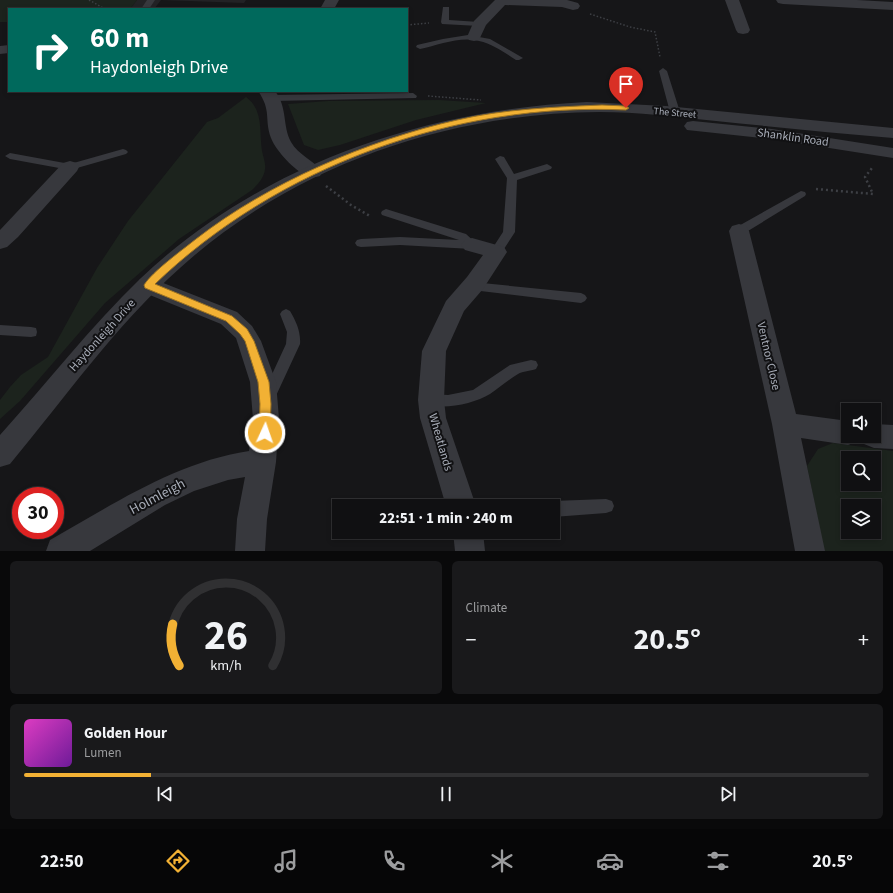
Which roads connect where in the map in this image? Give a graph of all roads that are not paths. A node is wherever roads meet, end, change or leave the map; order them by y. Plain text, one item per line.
1 (503, 0) edge
2 (732, 0) edge
3 (782, 0) edge
4 (570, 3) edge
5 (893, 6) edge
6 (446, 9) dead end
7 (479, 24) junction
8 (743, 30) dead end
9 (474, 37) junction
10 (420, 47) dead end
11 (519, 58) dead end
12 (663, 71) road end
13 (269, 94) edge
14 (413, 96) road end
15 (675, 112) junction
16 (693, 126) dead end
17 (434, 128) joint
18 (893, 133) edge
19 (123, 152) dead end
20 (890, 152) edge
21 (10, 156) dead end
22 (500, 159) dead end
23 (547, 167) dead end
24 (70, 168) junction
25 (313, 172) junction
26 (512, 178) junction
27 (801, 194) road end
28 (386, 213) dead end
29 (739, 231) joint
30 (0, 242) edge
31 (361, 243) dead end
32 (472, 245) junction
33 (496, 252) junction
34 (148, 285) junction
35 (472, 286) junction
36 (581, 298) dead end
37 (286, 314) dead end
38 (0, 330) edge
39 (31, 332) dead end
40 (531, 365) dead end
41 (431, 400) junction
42 (266, 404) junction
43 (785, 424) junction
44 (841, 431) edge
45 (881, 436) edge
46 (893, 437) edge
47 (0, 455) edge
48 (262, 462) junction
49 (459, 499) edge
50 (606, 506) dead end
51 (560, 509) edge
52 (469, 539) edge
53 (61, 551) edge
54 (250, 551) edge
55 (470, 551) edge
56 (810, 551) edge

1 - 4 street
1 - 7 street
2 - 8 street
3 - 5 street
6 - 7 lane
7 - 9 street
9 - 10 lane
9 - 11 lane
12 - 15 lane
13 - 14 lane
13 - 25 street
15 - 17 street, The Street
15 - 18 street, The Street
16 - 20 street, Shanklin Road
17 - 25 street, Haydonleigh Drive
19 - 24 lane
21 - 24 lane
22 - 26 lane
23 - 26 lane
24 - 30 street
25 - 34 street, Haydonleigh Drive
26 - 33 lane
27 - 29 lane, Ventnor Close
28 - 32 lane
29 - 43 street, Ventnor Close
31 - 32 lane
32 - 33 street
33 - 35 street, Wheatlands
34 - 42 street
34 - 47 street, Haydonleigh Drive
35 - 36 lane
35 - 41 street, Wheatlands
37 - 42 lane
38 - 39 lane
40 - 41 lane
41 - 49 street, Wheatlands
42 - 48 street
43 - 44 street
43 - 56 street, Ventnor Close
45 - 46 street
48 - 53 street, Holmleigh
48 - 54 street
50 - 51 lane
52 - 55 street

